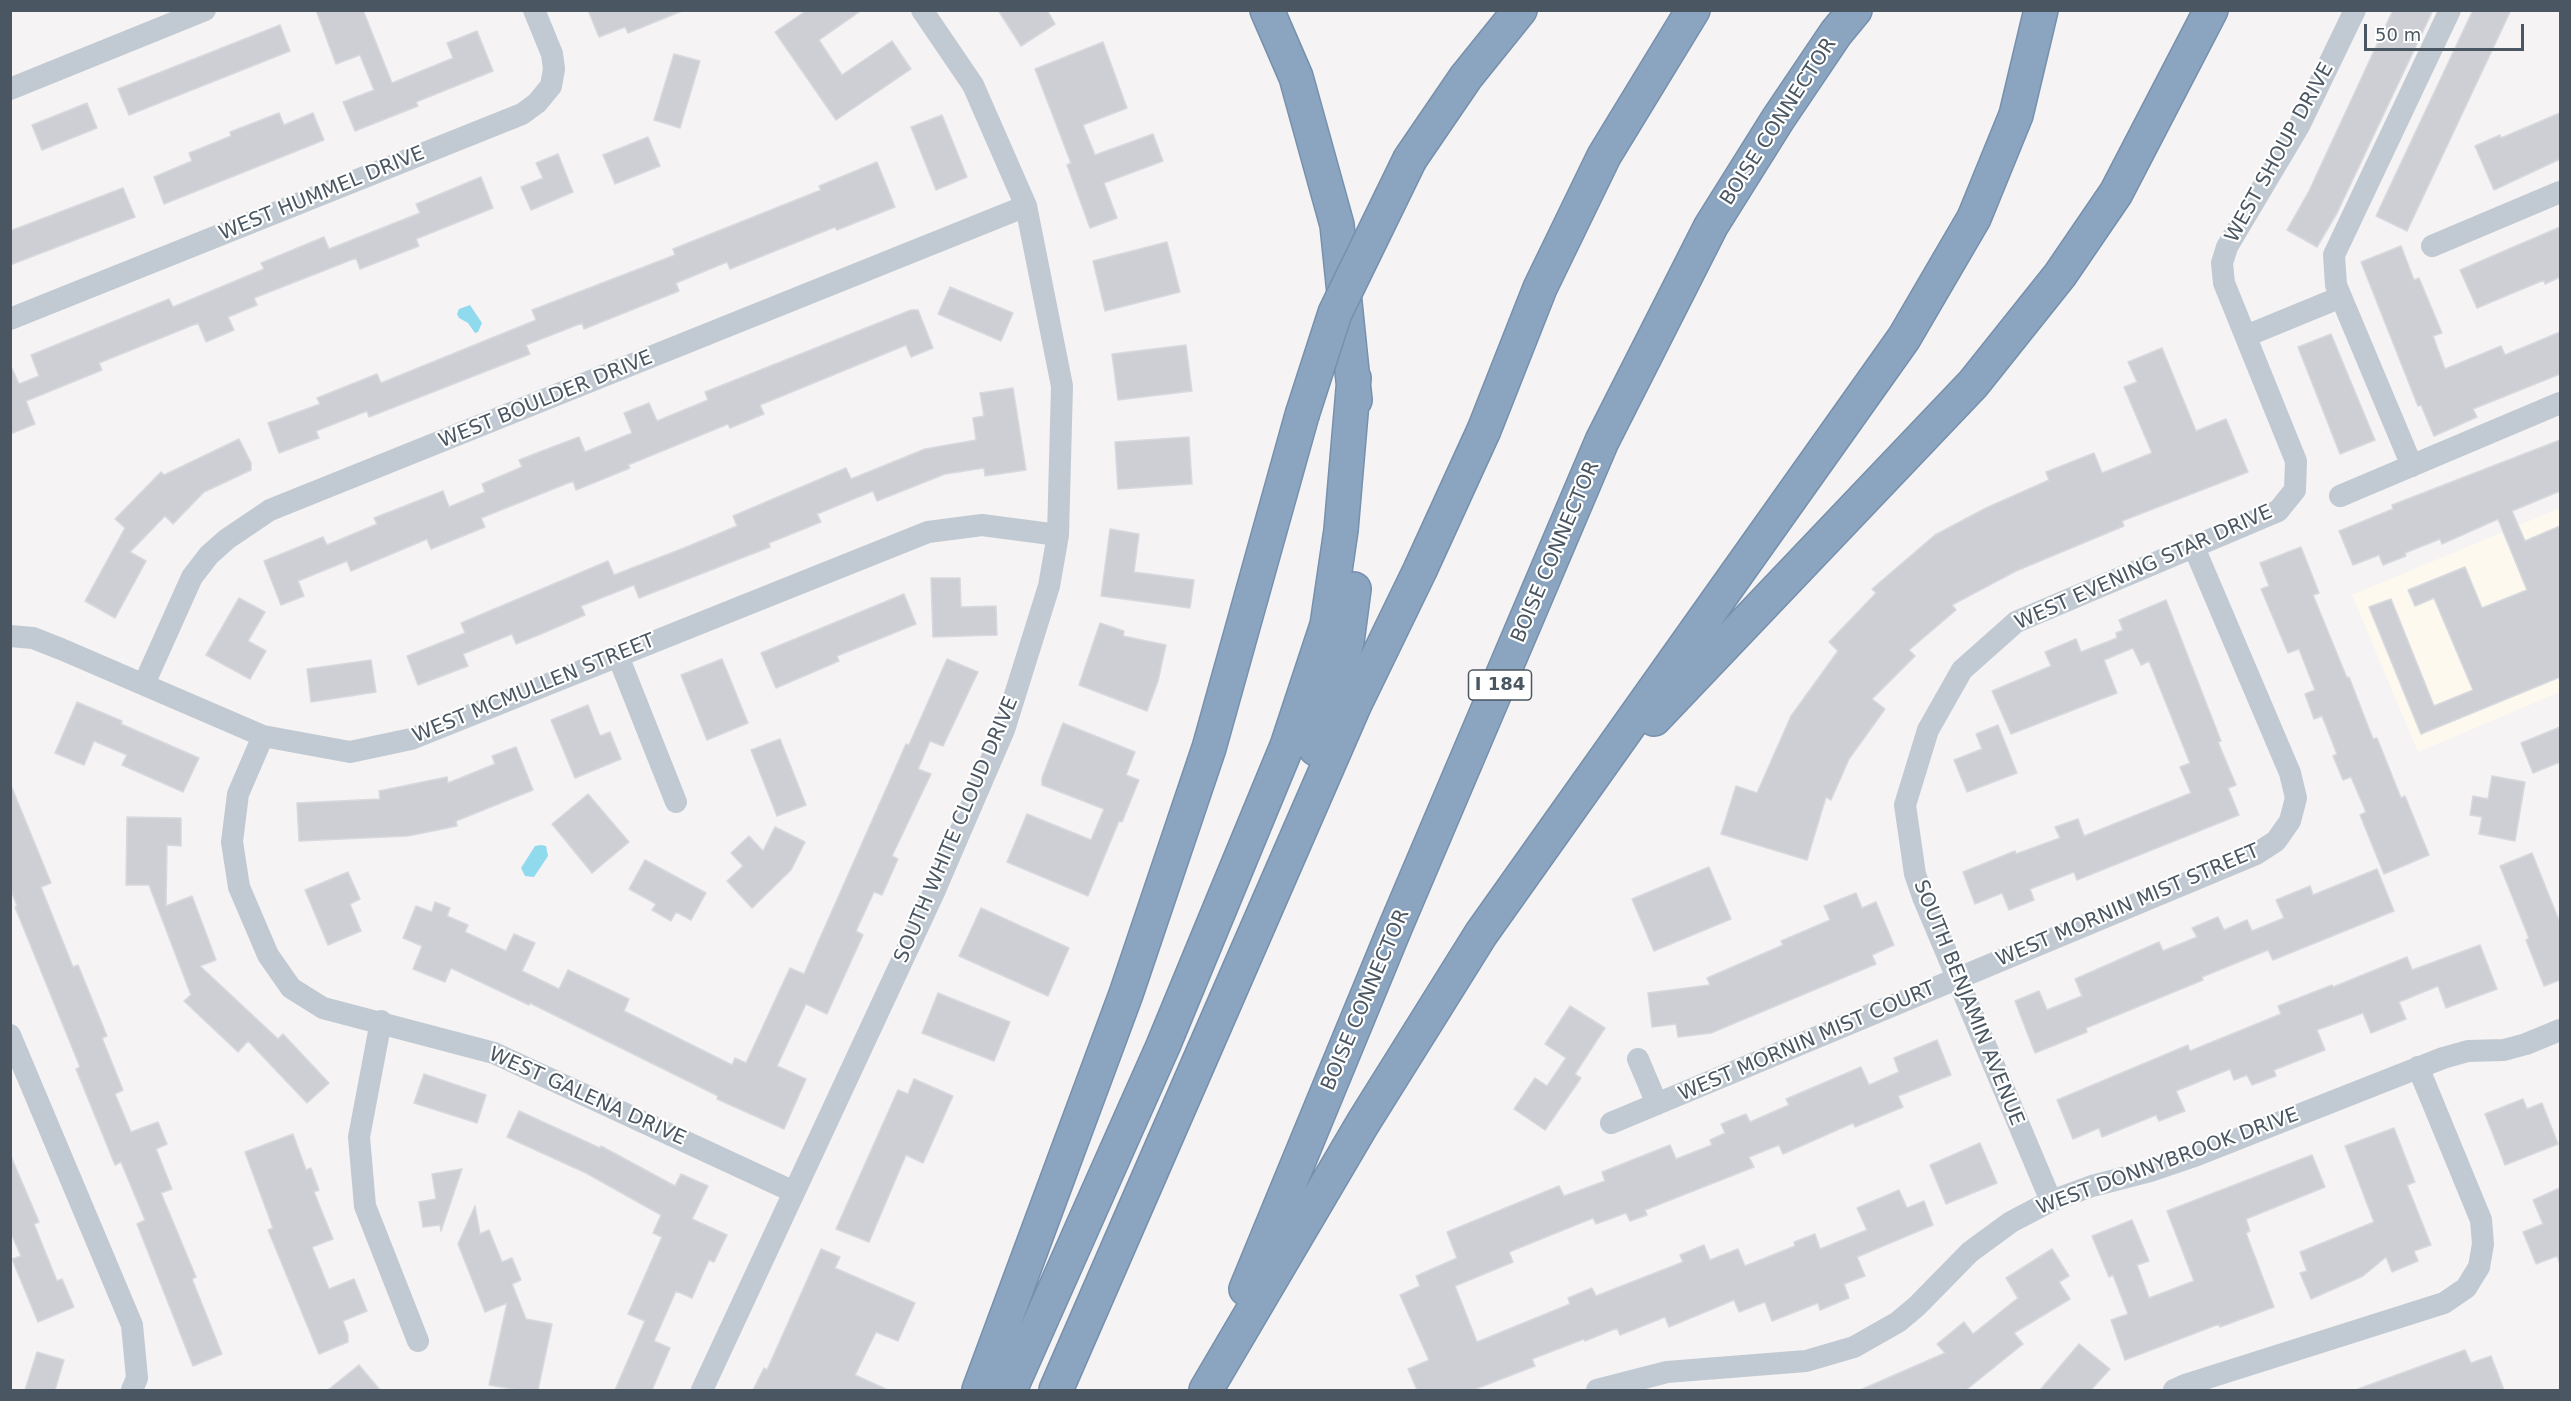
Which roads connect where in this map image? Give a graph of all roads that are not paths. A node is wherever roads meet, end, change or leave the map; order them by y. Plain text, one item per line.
1 (205, 10) edge
2 (534, 10) edge
3 (922, 10) edge
4 (1266, 10) edge
5 (1520, 10) edge
6 (1693, 10) edge
7 (1855, 10) edge
8 (2041, 10) edge
9 (2211, 10) edge
10 (2355, 10) edge
11 (2450, 10) edge
12 (10, 88) edge
13 (2560, 192) edge
14 (1026, 206) junction
15 (2432, 246) dead end
16 (2341, 297) junction
17 (10, 319) edge
18 (2246, 336) junction
19 (1354, 378) junction
20 (2560, 403) edge
21 (2412, 466) junction
22 (2340, 496) dead end
23 (1058, 535) junction
24 (2193, 545) junction
25 (10, 636) edge
26 (618, 656) junction
27 (144, 684) junction
28 (1928, 730) joint
29 (263, 736) junction
30 (676, 802) dead end
31 (1570, 808) junction
32 (1957, 979) junction
33 (1233, 982) junction
34 (381, 1021) junction
35 (2560, 1030) edge
36 (10, 1035) edge
37 (1638, 1059) dead end
38 (2418, 1067) junction
39 (1657, 1104) junction
40 (1611, 1123) dead end
41 (794, 1192) junction
42 (2051, 1201) junction
43 (418, 1341) dead end
44 (132, 1390) edge
45 (702, 1390) edge
46 (980, 1390) edge
47 (1010, 1390) edge
48 (1056, 1390) edge
49 (1205, 1390) edge
50 (1597, 1390) edge
51 (2174, 1390) edge

1 - 12 street
2 - 17 street, WEST HUMMEL DRIVE
3 - 14 street, SOUTH WHITE CLOUD DRIVE
4 - 19 highway
5 - 46 highway, bridge
6 - 33 highway
7 - 49 highway, BOISE CONNECTOR / I 184
8 - 31 highway
9 - 31 highway
10 - 18 street, WEST SHOUP DRIVE
11 - 16 street
13 - 15 street
14 - 23 street, SOUTH WHITE CLOUD DRIVE
14 - 27 street, WEST BOULDER DRIVE
16 - 18 street
16 - 21 street
18 - 24 street, WEST EVENING STAR DRIVE
19 - 33 highway
19 - 47 highway
20 - 21 street
21 - 22 street
23 - 26 street, WEST MCMULLEN STREET
23 - 41 street, SOUTH WHITE CLOUD DRIVE
24 - 28 street, WEST EVENING STAR DRIVE
24 - 32 street, WEST MORNIN MIST STREET
25 - 27 street, WEST MCMULLEN STREET
26 - 29 street, WEST MCMULLEN STREET
26 - 30 street
27 - 29 street, WEST MCMULLEN STREET
28 - 32 street, SOUTH BENJAMIN AVENUE
29 - 34 street, WEST GALENA DRIVE
31 - 49 highway
32 - 39 street, WEST MORNIN MIST COURT
32 - 42 street, SOUTH BENJAMIN AVENUE
33 - 48 highway
34 - 41 street, WEST GALENA DRIVE
34 - 43 street
35 - 38 street, WEST DONNYBROOK DRIVE
36 - 44 street
37 - 39 street, WEST MORNIN MIST COURT
38 - 42 street, WEST DONNYBROOK DRIVE
38 - 51 street
39 - 40 street, WEST MORNIN MIST COURT
41 - 45 street, SOUTH WHITE CLOUD DRIVE
42 - 50 street, WEST DONNYBROOK DRIVE

